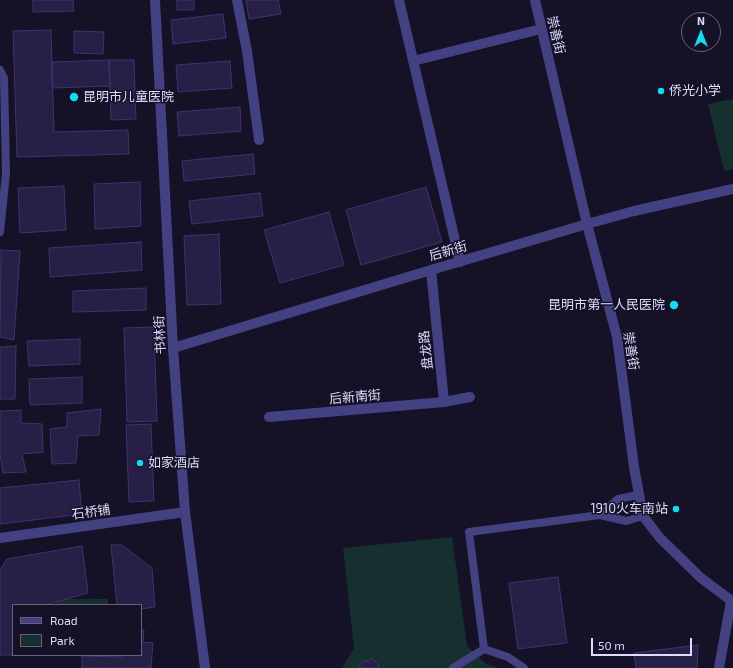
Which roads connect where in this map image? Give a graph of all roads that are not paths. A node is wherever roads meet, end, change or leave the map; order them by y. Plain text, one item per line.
1 (155, 0) edge
2 (238, 0) edge
3 (398, 0) edge
4 (535, 0) edge
5 (541, 29) junction
6 (413, 61) junction
7 (0, 70) edge
8 (259, 140) dead end
9 (733, 190) edge
10 (587, 224) junction
11 (0, 232) edge
12 (460, 262) junction
13 (430, 270) junction
14 (173, 348) junction
15 (470, 397) dead end
16 (444, 402) junction
17 (268, 417) dead end
18 (638, 495) junction
19 (185, 512) junction
20 (600, 515) junction
21 (643, 516) junction
22 (0, 538) edge
23 (732, 602) edge
24 (484, 649) junction
25 (205, 668) edge
26 (453, 668) edge
27 (524, 668) edge
28 (719, 668) edge

1 - 14 street, 书林街
2 - 8 street
3 - 6 street
4 - 5 street, 崇善街
5 - 6 street
5 - 10 street, 崇善街
6 - 12 street
7 - 11 lane
9 - 10 street, 后新街
10 - 12 street, 后新街
10 - 18 street, 崇善街
12 - 13 street, 后新街
13 - 14 street, 后新街
13 - 16 street, 盘龙路
14 - 19 street, 书林街
15 - 16 street
16 - 17 street, 后新南街
18 - 20 lane
18 - 21 street, 崇善街
19 - 22 street, 石桥铺
19 - 25 street, 书林街
20 - 21 lane
20 - 24 lane
21 - 23 street, 崇善街
23 - 28 street
24 - 26 lane
24 - 27 lane

